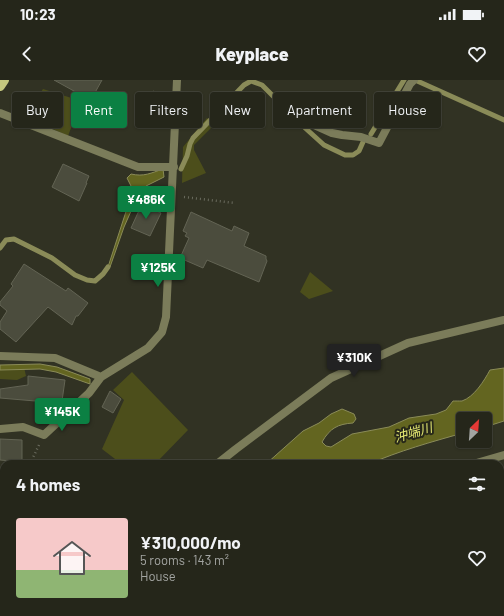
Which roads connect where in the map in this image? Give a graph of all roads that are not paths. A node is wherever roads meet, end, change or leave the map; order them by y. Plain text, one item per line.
1 (4, 80) edge
2 (177, 80) edge
3 (414, 80) edge
4 (0, 86) edge
5 (0, 113) edge
6 (321, 128) edge
7 (174, 167) junction
8 (504, 320) edge
9 (0, 356) edge
10 (101, 377) junction
11 (0, 429) edge
12 (504, 455) edge
13 (222, 460) edge
14 (487, 460) edge

1 - 4 main road
2 - 7 street
3 - 6 street
5 - 7 street
7 - 10 street
8 - 13 street
9 - 10 street
10 - 11 street
12 - 14 street

